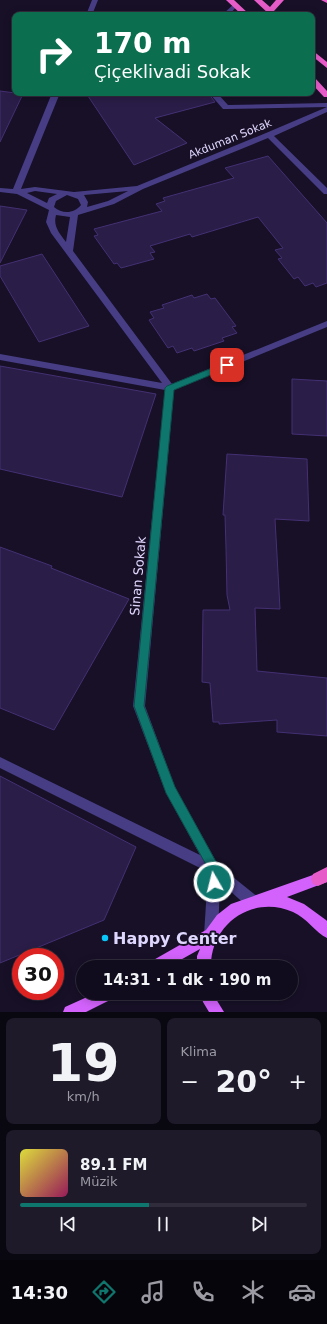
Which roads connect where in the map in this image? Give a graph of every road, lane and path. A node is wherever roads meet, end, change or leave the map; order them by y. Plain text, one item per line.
1 (95, 0) edge
2 (258, 0) edge
3 (280, 0) edge
4 (233, 2) edge
5 (90, 12) edge
6 (226, 12) edge
7 (243, 12) edge
8 (271, 12) edge
9 (272, 12) edge
10 (315, 55) edge
11 (327, 66) edge
12 (315, 83) edge
13 (327, 95) edge
14 (55, 96) edge
15 (216, 96) edge
16 (327, 105) edge
17 (327, 110) edge
18 (269, 135) junction
19 (140, 187) junction
20 (0, 190) edge
21 (18, 192) junction
22 (327, 192) edge
23 (69, 194) junction
24 (51, 209) junction
25 (77, 213) junction
26 (69, 250) junction
27 (327, 324) edge
28 (0, 357) edge
29 (170, 388) junction
30 (0, 762) edge
31 (214, 869) junction
32 (324, 876) edge
33 (253, 902) junction
34 (327, 931) edge
35 (211, 935) junction
36 (167, 960) edge
37 (204, 960) edge
38 (96, 1000) edge
39 (210, 1000) edge
40 (70, 1012) edge
41 (217, 1012) edge

1 - 5 street
2 - 8 highway
3 - 9 highway
4 - 6 street
4 - 7 highway
10 - 11 highway
12 - 13 highway
14 - 21 street
15 - 16 street
17 - 18 street, Akduman Sokak
18 - 19 street, Akduman Sokak
18 - 22 street
19 - 23 street, Akduman Sokak
19 - 25 street, Akduman Sokak
20 - 21 street
21 - 23 street, Akduman Sokak
21 - 24 street
23 - 24 street
23 - 25 street
24 - 25 street
24 - 26 street
25 - 26 street
26 - 29 street
27 - 29 street
28 - 29 street
29 - 31 street, Sinan Sokak
30 - 31 street
31 - 33 street, Sinan Sokak
31 - 35 street
32 - 33 main road
33 - 34 main road
33 - 35 main road
35 - 36 main road
35 - 37 main road
38 - 40 main road
39 - 41 main road

